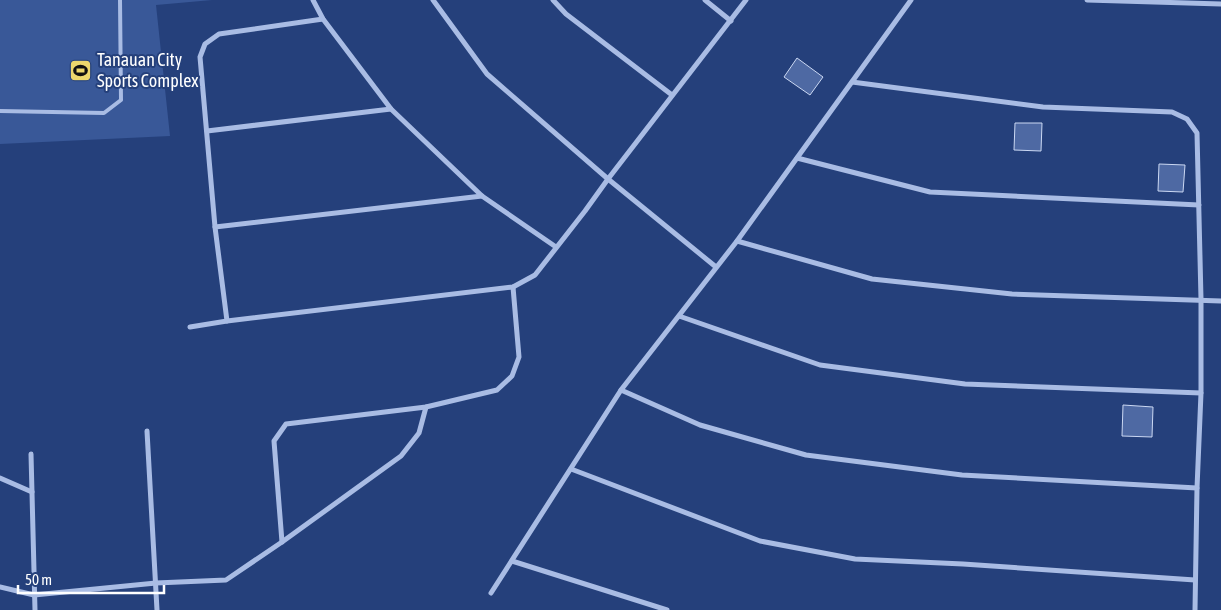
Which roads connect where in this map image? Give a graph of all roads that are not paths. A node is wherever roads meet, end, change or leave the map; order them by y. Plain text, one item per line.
1 (120, 0) edge
2 (312, 0) edge
3 (433, 0) edge
4 (553, 0) edge
5 (705, 0) edge
6 (746, 0) edge
7 (911, 0) edge
8 (1086, 0) edge
9 (1221, 4) edge
10 (323, 19) junction
11 (731, 21) junction
12 (852, 82) junction
13 (672, 95) junction
14 (391, 109) junction
15 (0, 111) edge
16 (207, 131) junction
17 (797, 158) junction
18 (608, 179) junction
19 (482, 196) junction
20 (1199, 205) junction
21 (215, 227) junction
22 (737, 241) junction
23 (556, 248) junction
24 (716, 267) junction
25 (513, 287) junction
26 (1201, 299) junction
27 (1221, 301) edge
28 (679, 316) junction
29 (227, 321) junction
30 (190, 327) dead end
31 (621, 390) junction
32 (1201, 393) junction
33 (426, 407) junction
34 (147, 431) dead end
35 (31, 454) dead end
36 (571, 469) junction
37 (0, 478) edge
38 (1197, 488) junction
39 (32, 492) junction
40 (282, 542) junction
41 (512, 561) junction
42 (1195, 580) junction
43 (156, 584) junction
44 (0, 587) edge
45 (491, 593) dead end
46 (34, 595) junction
47 (34, 610) edge
48 (157, 610) edge
49 (667, 610) edge
50 (1195, 610) edge

1 - 15 lane
2 - 10 street
3 - 18 street
4 - 13 street
5 - 11 street
6 - 11 street
7 - 12 street
8 - 9 street
10 - 14 street
10 - 16 street
11 - 13 street
12 - 17 street
12 - 20 street
13 - 18 street
14 - 16 street
14 - 19 street
16 - 21 street
17 - 20 street
17 - 22 street
18 - 23 street
18 - 24 street
19 - 21 street
19 - 23 street
20 - 26 street
21 - 29 street
22 - 24 street
22 - 26 street
23 - 25 street
24 - 28 street
25 - 29 street
25 - 33 street
26 - 27 street
26 - 32 street
28 - 31 street
28 - 32 street
29 - 30 street
31 - 36 street
31 - 38 street
32 - 38 street
33 - 40 street
33 - 40 street
34 - 43 street
35 - 39 street
36 - 41 street
36 - 42 street
37 - 39 street
38 - 42 street
39 - 46 street
40 - 43 street
41 - 45 street
41 - 49 street
42 - 50 street
43 - 46 street
43 - 48 street
44 - 46 street
46 - 47 street

